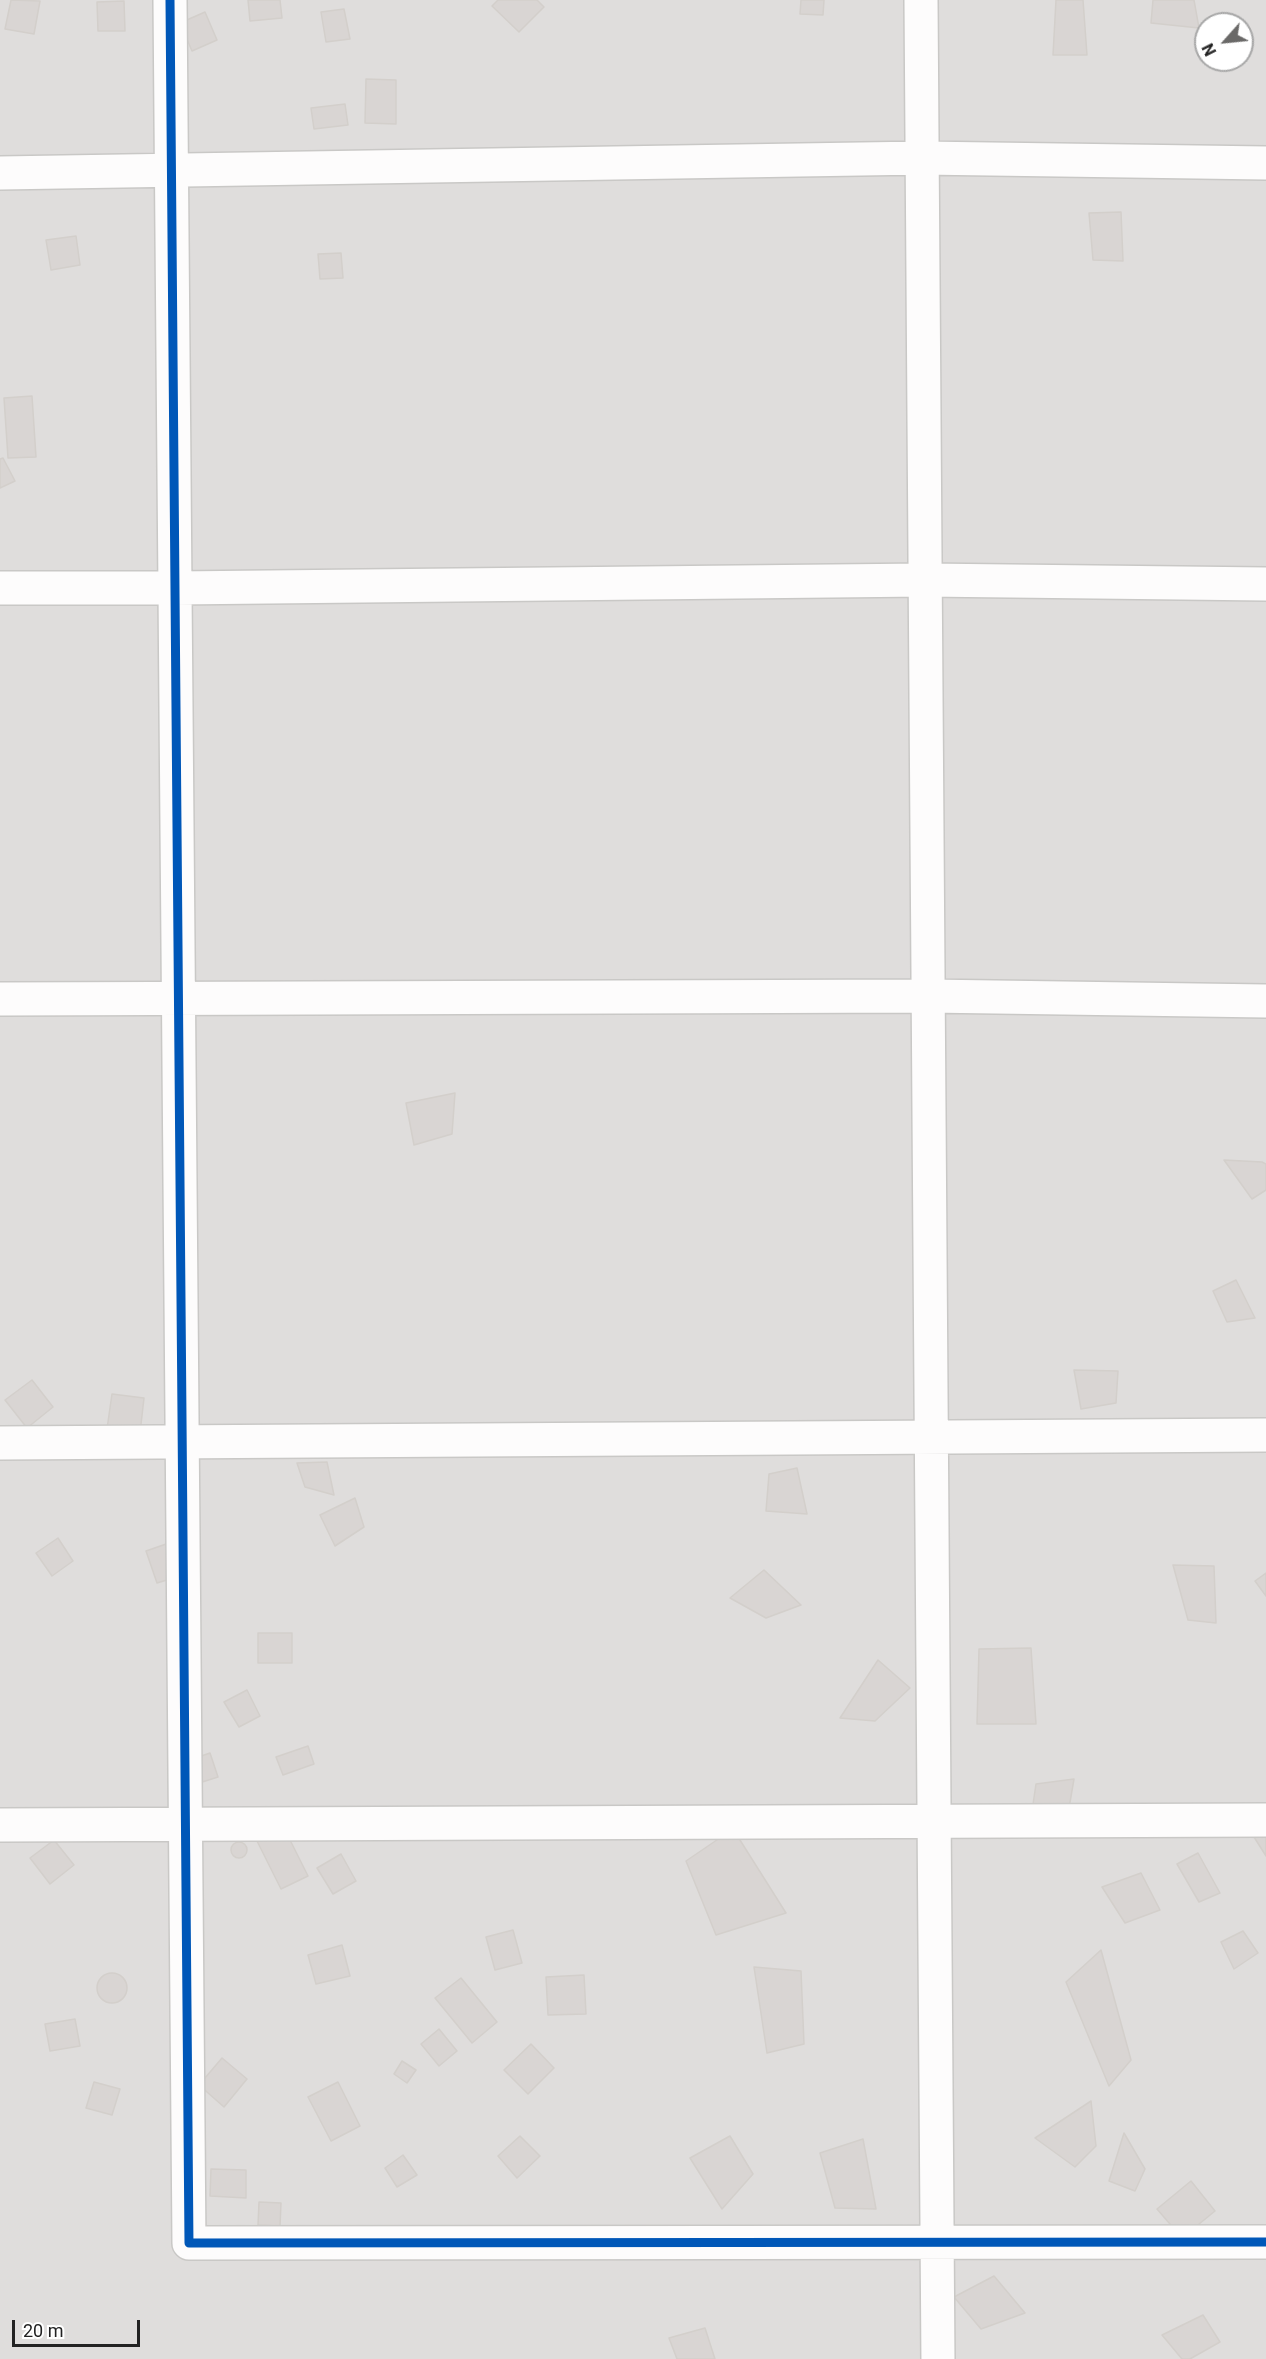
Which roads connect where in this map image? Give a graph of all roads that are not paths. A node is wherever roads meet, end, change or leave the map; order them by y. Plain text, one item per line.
1 (170, 0) edge
2 (921, 0) edge
3 (922, 158) junction
4 (1266, 163) edge
5 (171, 170) junction
6 (0, 173) edge
7 (925, 580) junction
8 (1266, 584) edge
9 (0, 588) edge
10 (175, 588) junction
11 (928, 996) junction
12 (0, 999) edge
13 (178, 999) junction
14 (1266, 1000) edge
15 (1266, 1435) edge
16 (931, 1437) junction
17 (182, 1442) junction
18 (0, 1443) edge
19 (1266, 1821) edge
20 (934, 1822) junction
21 (185, 1824) junction
22 (0, 1825) edge
23 (937, 2242) junction
24 (1266, 2242) edge
25 (938, 2359) edge

1 - 5 street
2 - 3 street
3 - 4 street
3 - 5 street
3 - 7 street
5 - 6 street
5 - 10 street
7 - 8 street
7 - 10 street
7 - 11 street
9 - 10 street
10 - 13 street
11 - 13 street
11 - 14 street
11 - 16 street
12 - 13 street
13 - 17 street
15 - 16 street
16 - 17 street
16 - 20 street
17 - 18 street
17 - 21 street
19 - 20 street
20 - 21 street
20 - 23 street
21 - 22 street
21 - 23 street
23 - 24 street
23 - 25 street

